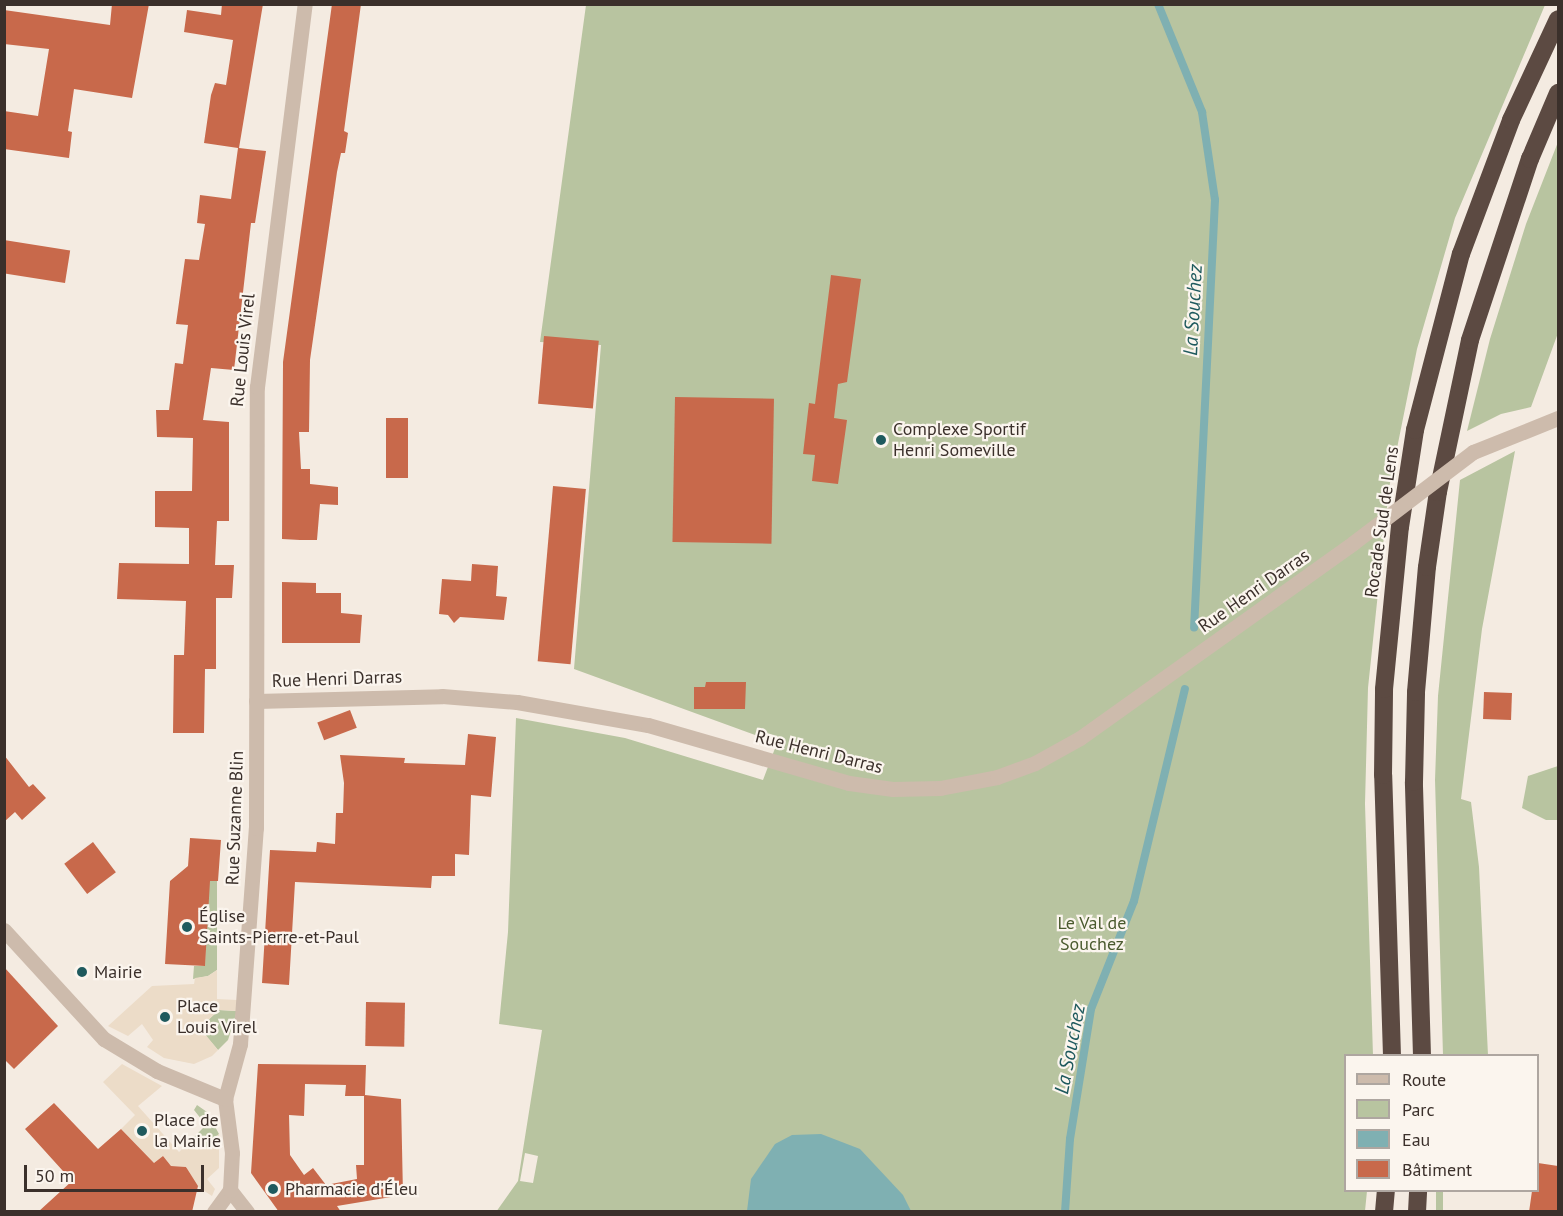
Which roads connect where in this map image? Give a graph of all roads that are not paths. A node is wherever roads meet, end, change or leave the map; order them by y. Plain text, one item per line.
1 (305, 4) edge
2 (1558, 18) edge
3 (1558, 93) edge
4 (1558, 418) edge
5 (256, 701) junction
6 (4, 930) edge
7 (1392, 1054) edge
8 (1422, 1054) edge
9 (225, 1099) junction
10 (230, 1190) junction
11 (1386, 1192) edge
12 (1418, 1192) edge
13 (214, 1212) edge
14 (247, 1212) edge
15 (1384, 1212) edge
16 (1417, 1212) edge

1 - 5 street, Rue Louis Virel
2 - 7 highway, Rocade Sud de Lens
3 - 8 highway
4 - 5 street, Rue Henri Darras, bridge
5 - 9 street, Rue Suzanne Blin
6 - 9 street
9 - 10 street
10 - 13 street
10 - 14 street
11 - 15 highway
12 - 16 highway

